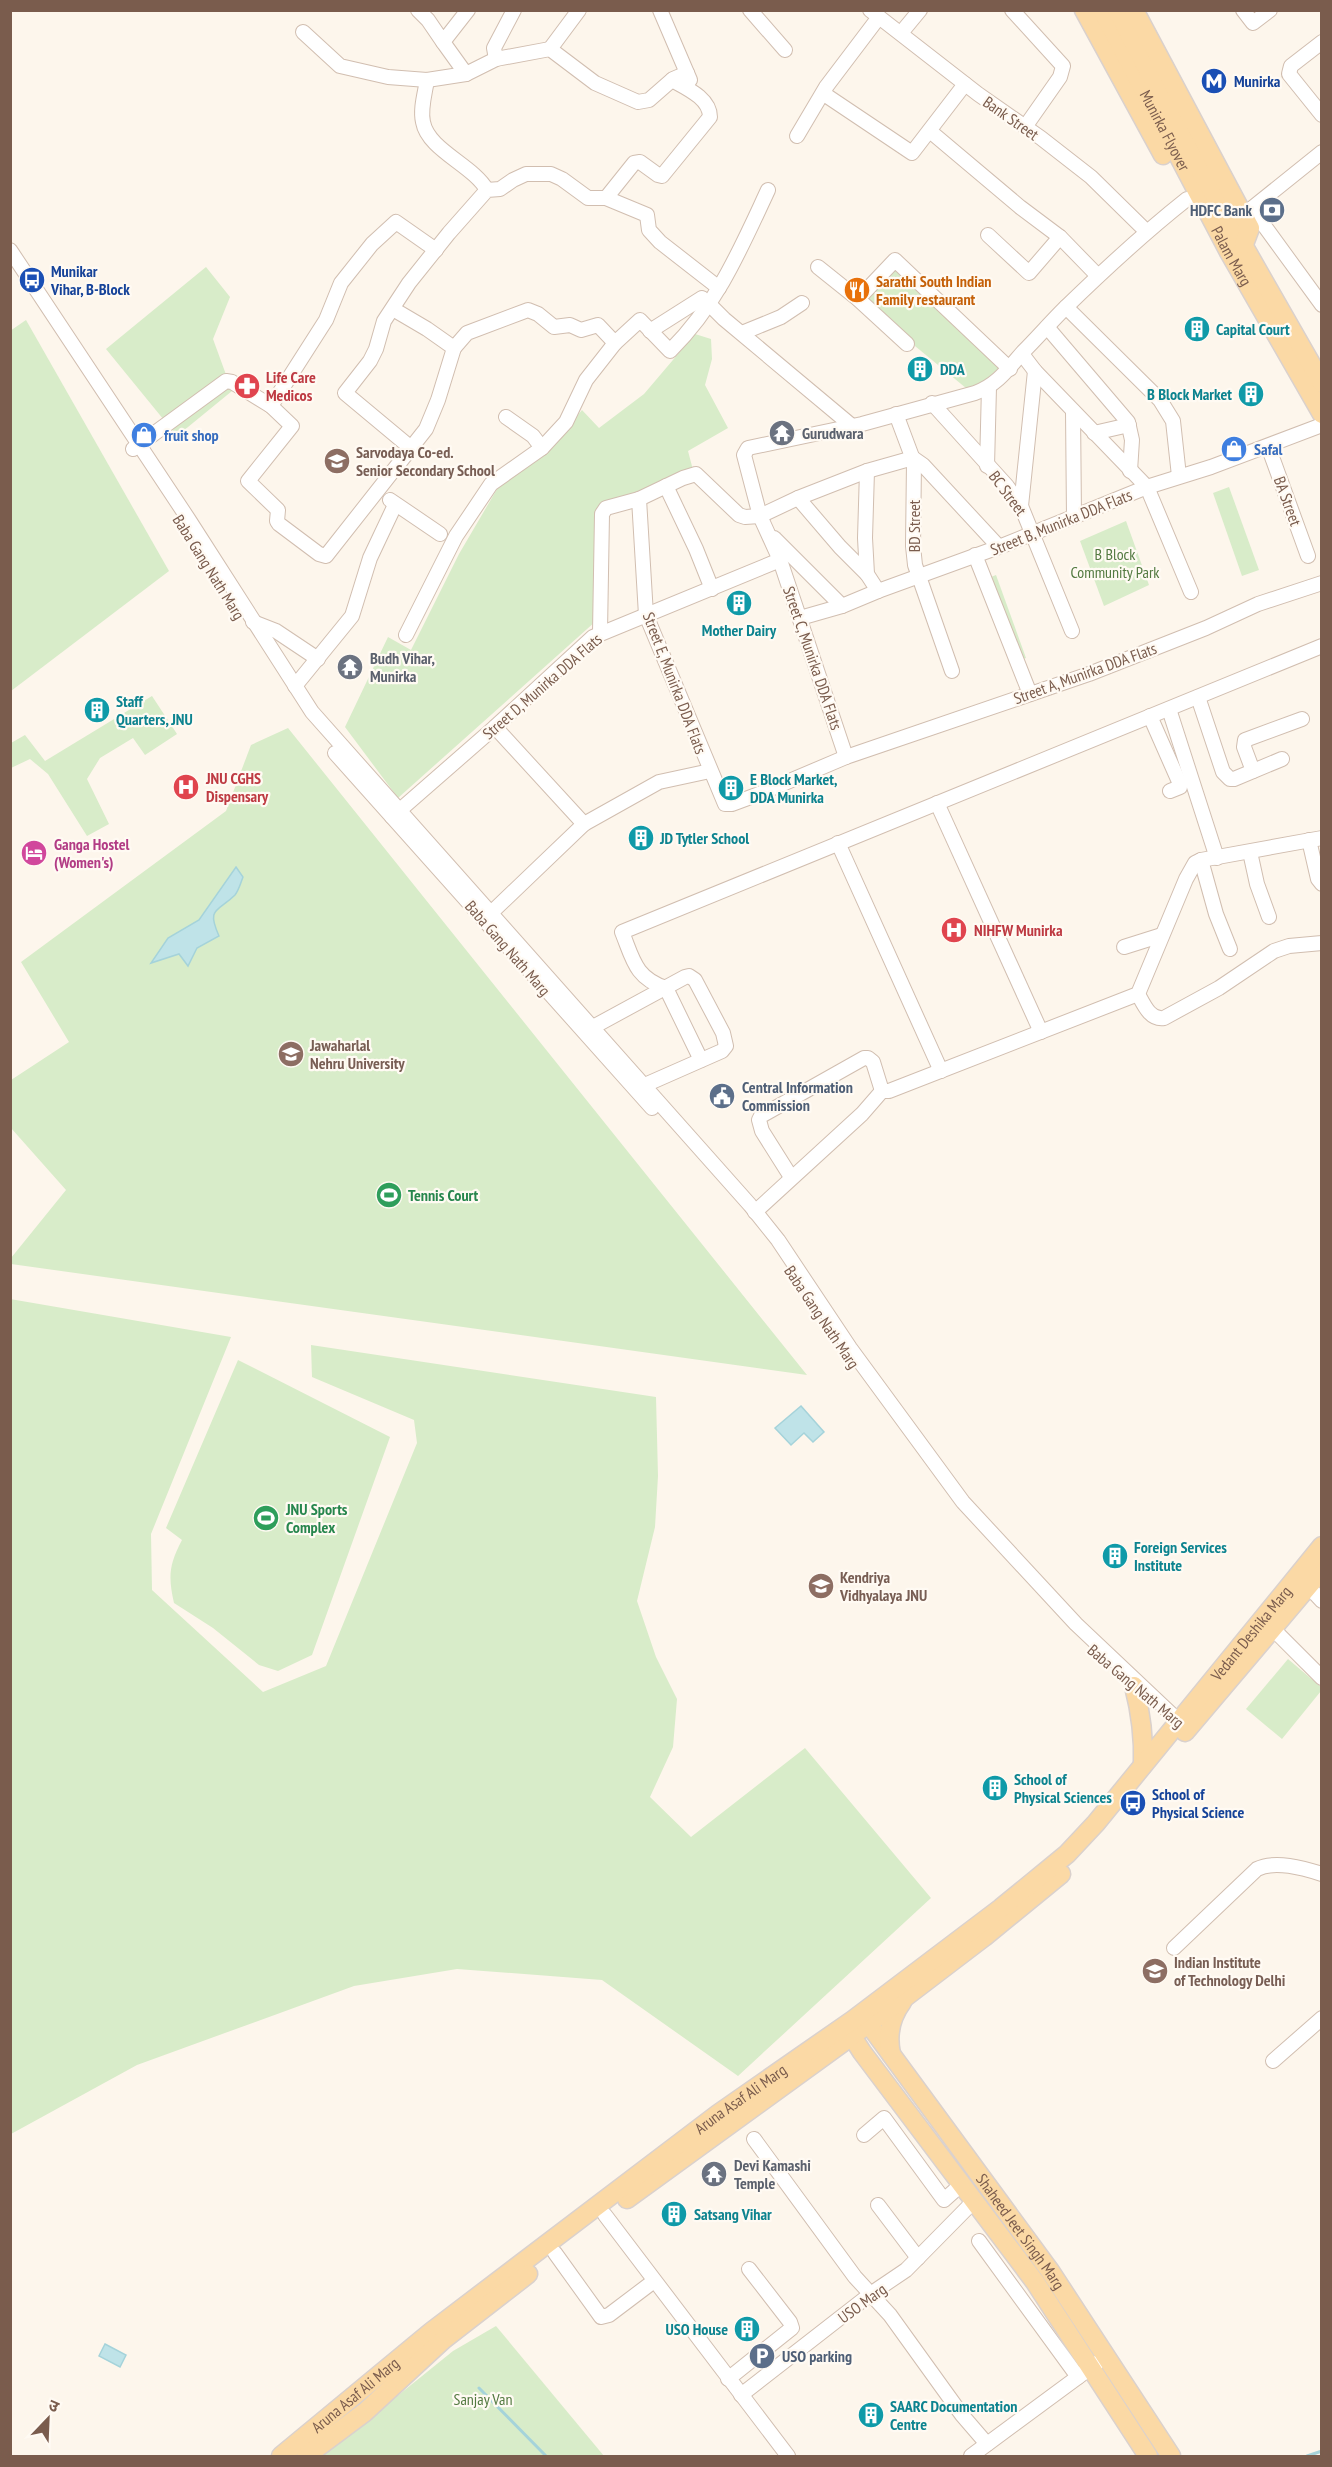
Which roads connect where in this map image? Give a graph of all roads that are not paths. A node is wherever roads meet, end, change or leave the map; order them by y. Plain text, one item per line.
1 (417, 10) edge
2 (468, 10) edge
3 (514, 10) edge
4 (579, 10) edge
5 (750, 10) edge
6 (920, 10) edge
7 (1012, 10) edge
8 (1084, 10) edge
9 (1102, 10) edge
10 (1117, 10) edge
11 (1134, 10) edge
12 (1243, 10) edge
13 (1270, 10) edge
14 (663, 12) edge
15 (874, 14) edge
16 (303, 32) dead end
17 (901, 33) junction
18 (443, 42) junction
19 (1322, 42) edge
20 (550, 49) junction
21 (785, 50) dead end
22 (496, 59) junction
23 (687, 73) junction
24 (466, 74) junction
25 (427, 80) junction
26 (672, 80) junction
27 (965, 84) junction
28 (825, 92) junction
29 (698, 95) junction
30 (1322, 115) edge
31 (1025, 127) junction
32 (931, 132) junction
33 (797, 136) dead end
34 (1322, 152) edge
35 (488, 190) junction
36 (768, 190) dead end
37 (606, 198) junction
38 (1202, 199) junction
39 (1248, 212) junction
40 (1146, 231) junction
41 (988, 235) dead end
42 (1060, 237) junction
43 (1237, 248) junction
44 (10, 250) edge
45 (436, 250) junction
46 (10, 263) edge
47 (818, 267) dead end
48 (1098, 276) junction
49 (719, 288) junction
50 (858, 299) junction
51 (706, 301) junction
52 (802, 303) dead end
53 (1322, 305) edge
54 (1066, 307) junction
55 (393, 309) junction
56 (1047, 327) junction
57 (650, 331) junction
58 (742, 333) junction
59 (615, 343) junction
60 (907, 344) dead end
61 (454, 348) junction
62 (71, 349) junction
63 (1022, 354) junction
64 (1010, 369) junction
65 (1035, 371) junction
66 (1322, 383) edge
67 (989, 387) junction
68 (932, 404) junction
69 (271, 406) junction
70 (1073, 411) junction
71 (896, 414) junction
72 (1322, 414) edge
73 (506, 417) dead end
74 (1129, 424) junction
75 (1322, 425) edge
76 (852, 426) junction
77 (1094, 433) junction
78 (1268, 446) junction
79 (136, 447) junction
80 (411, 448) junction
81 (542, 448) junction
82 (913, 458) junction
83 (987, 466) junction
84 (867, 471) junction
85 (1130, 471) junction
86 (1179, 476) junction
87 (666, 486) junction
88 (1147, 487) junction
89 (379, 491) junction
90 (798, 498) junction
91 (639, 499) junction
92 (395, 505) junction
93 (1021, 506) junction
94 (760, 516) junction
95 (1074, 517) junction
96 (768, 532) junction
97 (1033, 532) junction
98 (440, 534) dead end
99 (865, 538) junction
100 (999, 547) junction
101 (840, 548) junction
102 (975, 555) junction
103 (1308, 556) dead end
104 (207, 557) junction
105 (780, 560) junction
106 (867, 574) junction
107 (918, 576) junction
108 (1322, 583) edge
109 (712, 589) junction
110 (878, 591) junction
111 (1191, 592) dead end
112 (842, 606) junction
113 (646, 615) junction
114 (800, 618) junction
115 (253, 622) junction
116 (1072, 631) dead end
117 (600, 632) junction
118 (406, 635) dead end
119 (1322, 646) edge
120 (318, 659) junction
121 (952, 671) dead end
122 (295, 686) junction
123 (1030, 694) junction
124 (1198, 697) junction
125 (1168, 708) junction
126 (1150, 716) junction
127 (1302, 719) dead end
128 (495, 727) junction
129 (846, 757) junction
130 (1282, 759) dead end
131 (710, 771) junction
132 (1253, 771) junction
133 (1170, 791) dead end
134 (937, 803) junction
135 (395, 814) junction
136 (584, 824) junction
137 (838, 843) junction
138 (1316, 845) edge
139 (1250, 852) junction
140 (1217, 858) junction
141 (1201, 860) junction
142 (1322, 884) edge
143 (492, 912) junction
144 (1269, 917) dead end
145 (1162, 935) junction
146 (1322, 943) edge
147 (1124, 947) dead end
148 (1230, 949) dead end
149 (666, 988) junction
150 (1138, 994) junction
151 (593, 1027) junction
152 (1041, 1032) junction
153 (701, 1060) junction
154 (941, 1071) junction
155 (639, 1087) junction
156 (882, 1091) junction
157 (791, 1178) junction
158 (755, 1212) junction
159 (816, 1304) junction
160 (1322, 1546) edge
161 (1322, 1570) edge
162 (1022, 1572) junction
163 (1308, 1586) junction
164 (1322, 1601) edge
165 (1267, 1623) junction
166 (1322, 1678) edge
167 (1134, 1686) junction
168 (1181, 1724) junction
169 (1143, 1765) junction
170 (1322, 1874) edge
171 (1174, 1948) dead end
172 (904, 1998) junction
173 (1322, 2018) edge
174 (865, 2019) junction
175 (849, 2030) junction
176 (891, 2054) junction
177 (1273, 2061) dead end
178 (723, 2120) junction
179 (864, 2135) dead end
180 (754, 2139) dead end
181 (962, 2184) junction
182 (975, 2200) junction
183 (878, 2205) dead end
184 (604, 2215) junction
185 (979, 2241) dead end
186 (555, 2253) junction
187 (918, 2258) junction
188 (749, 2269) dead end
189 (654, 2281) junction
190 (872, 2294) junction
191 (1107, 2356) junction
192 (1085, 2372) junction
193 (728, 2379) junction
194 (741, 2395) junction
195 (987, 2444) junction
196 (281, 2457) edge
197 (306, 2457) edge
198 (788, 2457) edge
199 (971, 2457) edge
200 (1148, 2457) edge
201 (1171, 2457) edge

1 - 18 street
2 - 18 street
3 - 22 street
4 - 20 street
5 - 21 street
6 - 17 street
7 - 31 street
8 - 38 main road, Palam Marg
9 - 38 main road, Munirka Flyover
10 - 38 main road, Munirka Flyover
11 - 39 main road, Palam Marg
12 - 13 street
14 - 23 street
15 - 17 street, Bank Street
15 - 28 street
16 - 25 street
17 - 27 street, Bank Street
18 - 24 street
19 - 30 street
20 - 22 street
20 - 26 street
22 - 24 street
23 - 26 street
23 - 29 street
24 - 25 street
25 - 35 street
26 - 29 street
27 - 31 street, Bank Street
27 - 32 street
28 - 32 street
28 - 33 street
29 - 37 street
31 - 40 street, Bank Street
32 - 42 street
34 - 39 street
35 - 37 street
35 - 45 street
36 - 49 street
37 - 49 street
38 - 40 street
38 - 43 main road, Munirka Flyover
38 - 43 main road, Palam Marg
39 - 43 main road, Palam Marg
39 - 53 street
40 - 48 street
41 - 42 street
42 - 48 street
43 - 66 main road, Palam Marg
43 - 72 main road, Palam Marg
44 - 62 street, Baba Gang Nath Marg
45 - 55 street
45 - 69 street
46 - 62 street, Baba Gang Nath Marg
47 - 50 street
48 - 54 street
49 - 51 street
50 - 60 street
50 - 64 street
51 - 57 street
51 - 57 street
51 - 58 street
52 - 58 street
54 - 56 street
54 - 86 street
55 - 61 street
55 - 80 street
56 - 63 street
56 - 74 street
57 - 59 street
58 - 76 street
59 - 61 street
59 - 81 street
61 - 80 street
62 - 79 street, Baba Gang Nath Marg
63 - 64 street
63 - 65 street
64 - 67 street
65 - 70 street
65 - 93 street
67 - 68 street
67 - 83 street
68 - 71 street
68 - 83 street, BC Street
69 - 79 street
69 - 89 street
70 - 77 street
70 - 95 street
71 - 76 street
71 - 82 street, BD Street
73 - 81 street
74 - 77 street
74 - 85 street
75 - 78 street, Street B, Munirka DDA Flats
76 - 94 street
77 - 85 street
78 - 86 street, Street B, Munirka DDA Flats
78 - 103 street, BA Street
79 - 104 street, Baba Gang Nath Marg
80 - 89 street
81 - 118 street
82 - 84 street
82 - 100 street
82 - 107 street, BD Street
83 - 93 street, BC Street
84 - 90 street
84 - 99 street
85 - 88 street
86 - 88 street, Street B, Munirka DDA Flats
87 - 91 street
87 - 94 street
87 - 109 street
88 - 95 street, Street B, Munirka DDA Flats
88 - 111 street
89 - 92 street
90 - 94 street
90 - 101 street
91 - 113 street, Street E, Munirka DDA Flats
91 - 117 street
92 - 98 street
92 - 120 street
93 - 97 street, BC Street
94 - 96 street
95 - 97 street, Street B, Munirka DDA Flats
96 - 105 street, Street C, Munirka DDA Flats
96 - 112 street
97 - 100 street, Street B, Munirka DDA Flats
97 - 116 street, BC Street
99 - 101 street
99 - 106 street
100 - 102 street, Street B, Munirka DDA Flats
101 - 106 street
102 - 107 street, Street B, Munirka DDA Flats
102 - 123 street
104 - 115 street, Baba Gang Nath Marg
104 - 135 street, Baba Gang Nath Marg
105 - 109 street, Street D, Munirka DDA Flats
105 - 114 street, Street C, Munirka DDA Flats
106 - 110 street
107 - 110 street, Street B, Munirka DDA Flats
107 - 121 street, BD Street
108 - 123 street, Street A, Munirka DDA Flats
109 - 113 street, Street D, Munirka DDA Flats
110 - 112 street, Street B, Munirka DDA Flats
112 - 114 street, Street B, Munirka DDA Flats
113 - 117 street, Street D, Munirka DDA Flats
113 - 131 street, Street E, Munirka DDA Flats
114 - 129 street, Street C, Munirka DDA Flats
115 - 120 street
115 - 122 street, Baba Gang Nath Marg
117 - 128 street, Street D, Munirka DDA Flats
119 - 124 street
120 - 122 street
122 - 135 street, Baba Gang Nath Marg
123 - 129 street, Street A, Munirka DDA Flats
124 - 125 street
124 - 132 street
125 - 126 street
125 - 140 street
126 - 133 street
126 - 134 street
127 - 132 street
128 - 135 street, Street D, Munirka DDA Flats
128 - 136 street
129 - 131 street, Street E, Munirka DDA Flats
130 - 132 street
131 - 136 street
134 - 137 street
134 - 152 street
135 - 143 street, Baba Gang Nath Marg
135 - 155 street, Baba Gang Nath Marg
136 - 143 street
137 - 149 street
137 - 154 street
138 - 139 street
138 - 142 street
139 - 140 street
139 - 144 street
140 - 141 street
141 - 145 street
141 - 148 street
143 - 151 street, Baba Gang Nath Marg
145 - 147 street
145 - 150 street
146 - 150 street
149 - 151 street
149 - 153 street
149 - 153 street
150 - 152 street
151 - 155 street, Baba Gang Nath Marg
152 - 154 street
153 - 155 street
154 - 156 street
155 - 158 street, Baba Gang Nath Marg
155 - 159 street, Baba Gang Nath Marg
156 - 157 street
156 - 157 street
157 - 158 street
158 - 159 street, Baba Gang Nath Marg
159 - 162 street, Baba Gang Nath Marg
160 - 165 main road, Vedant Deshika Marg
161 - 163 main road, Vedant Deshika Marg
162 - 167 street, Baba Gang Nath Marg
162 - 168 street, Baba Gang Nath Marg
163 - 164 street
163 - 165 main road, Vedant Deshika Marg
165 - 166 street
165 - 168 main road, Vedant Deshika Marg
167 - 168 street, Baba Gang Nath Marg
167 - 169 main road
168 - 169 main road, Aruna Asaf Ali Marg
168 - 172 main road, Aruna Asaf Ali Marg
169 - 174 main road, Aruna Asaf Ali Marg
170 - 171 street
172 - 174 main road, Aruna Asaf Ali Marg
172 - 176 main road
173 - 177 street
174 - 175 main road, Aruna Asaf Ali Marg
174 - 176 main road, Shaheed Jeet Singh Marg
175 - 178 main road, Aruna Asaf Ali Marg
175 - 181 main road, Shaheed Jeet Singh Marg
176 - 191 main road, Shaheed Jeet Singh Marg
178 - 184 main road, Aruna Asaf Ali Marg
178 - 196 main road, Aruna Asaf Ali Marg
179 - 181 street
180 - 190 street
181 - 182 main road, Shaheed Jeet Singh Marg
182 - 187 street, USO Marg
182 - 192 main road, Shaheed Jeet Singh Marg
183 - 187 street
184 - 186 main road, Aruna Asaf Ali Marg
184 - 189 street
185 - 192 street
186 - 189 street
186 - 197 main road, Aruna Asaf Ali Marg
187 - 190 street, USO Marg
188 - 193 street
189 - 193 street
190 - 194 street, USO Marg
190 - 195 street
191 - 192 street
191 - 201 main road, Shaheed Jeet Singh Marg
192 - 195 street
192 - 200 main road, Shaheed Jeet Singh Marg
193 - 194 street
194 - 198 street
195 - 199 street

